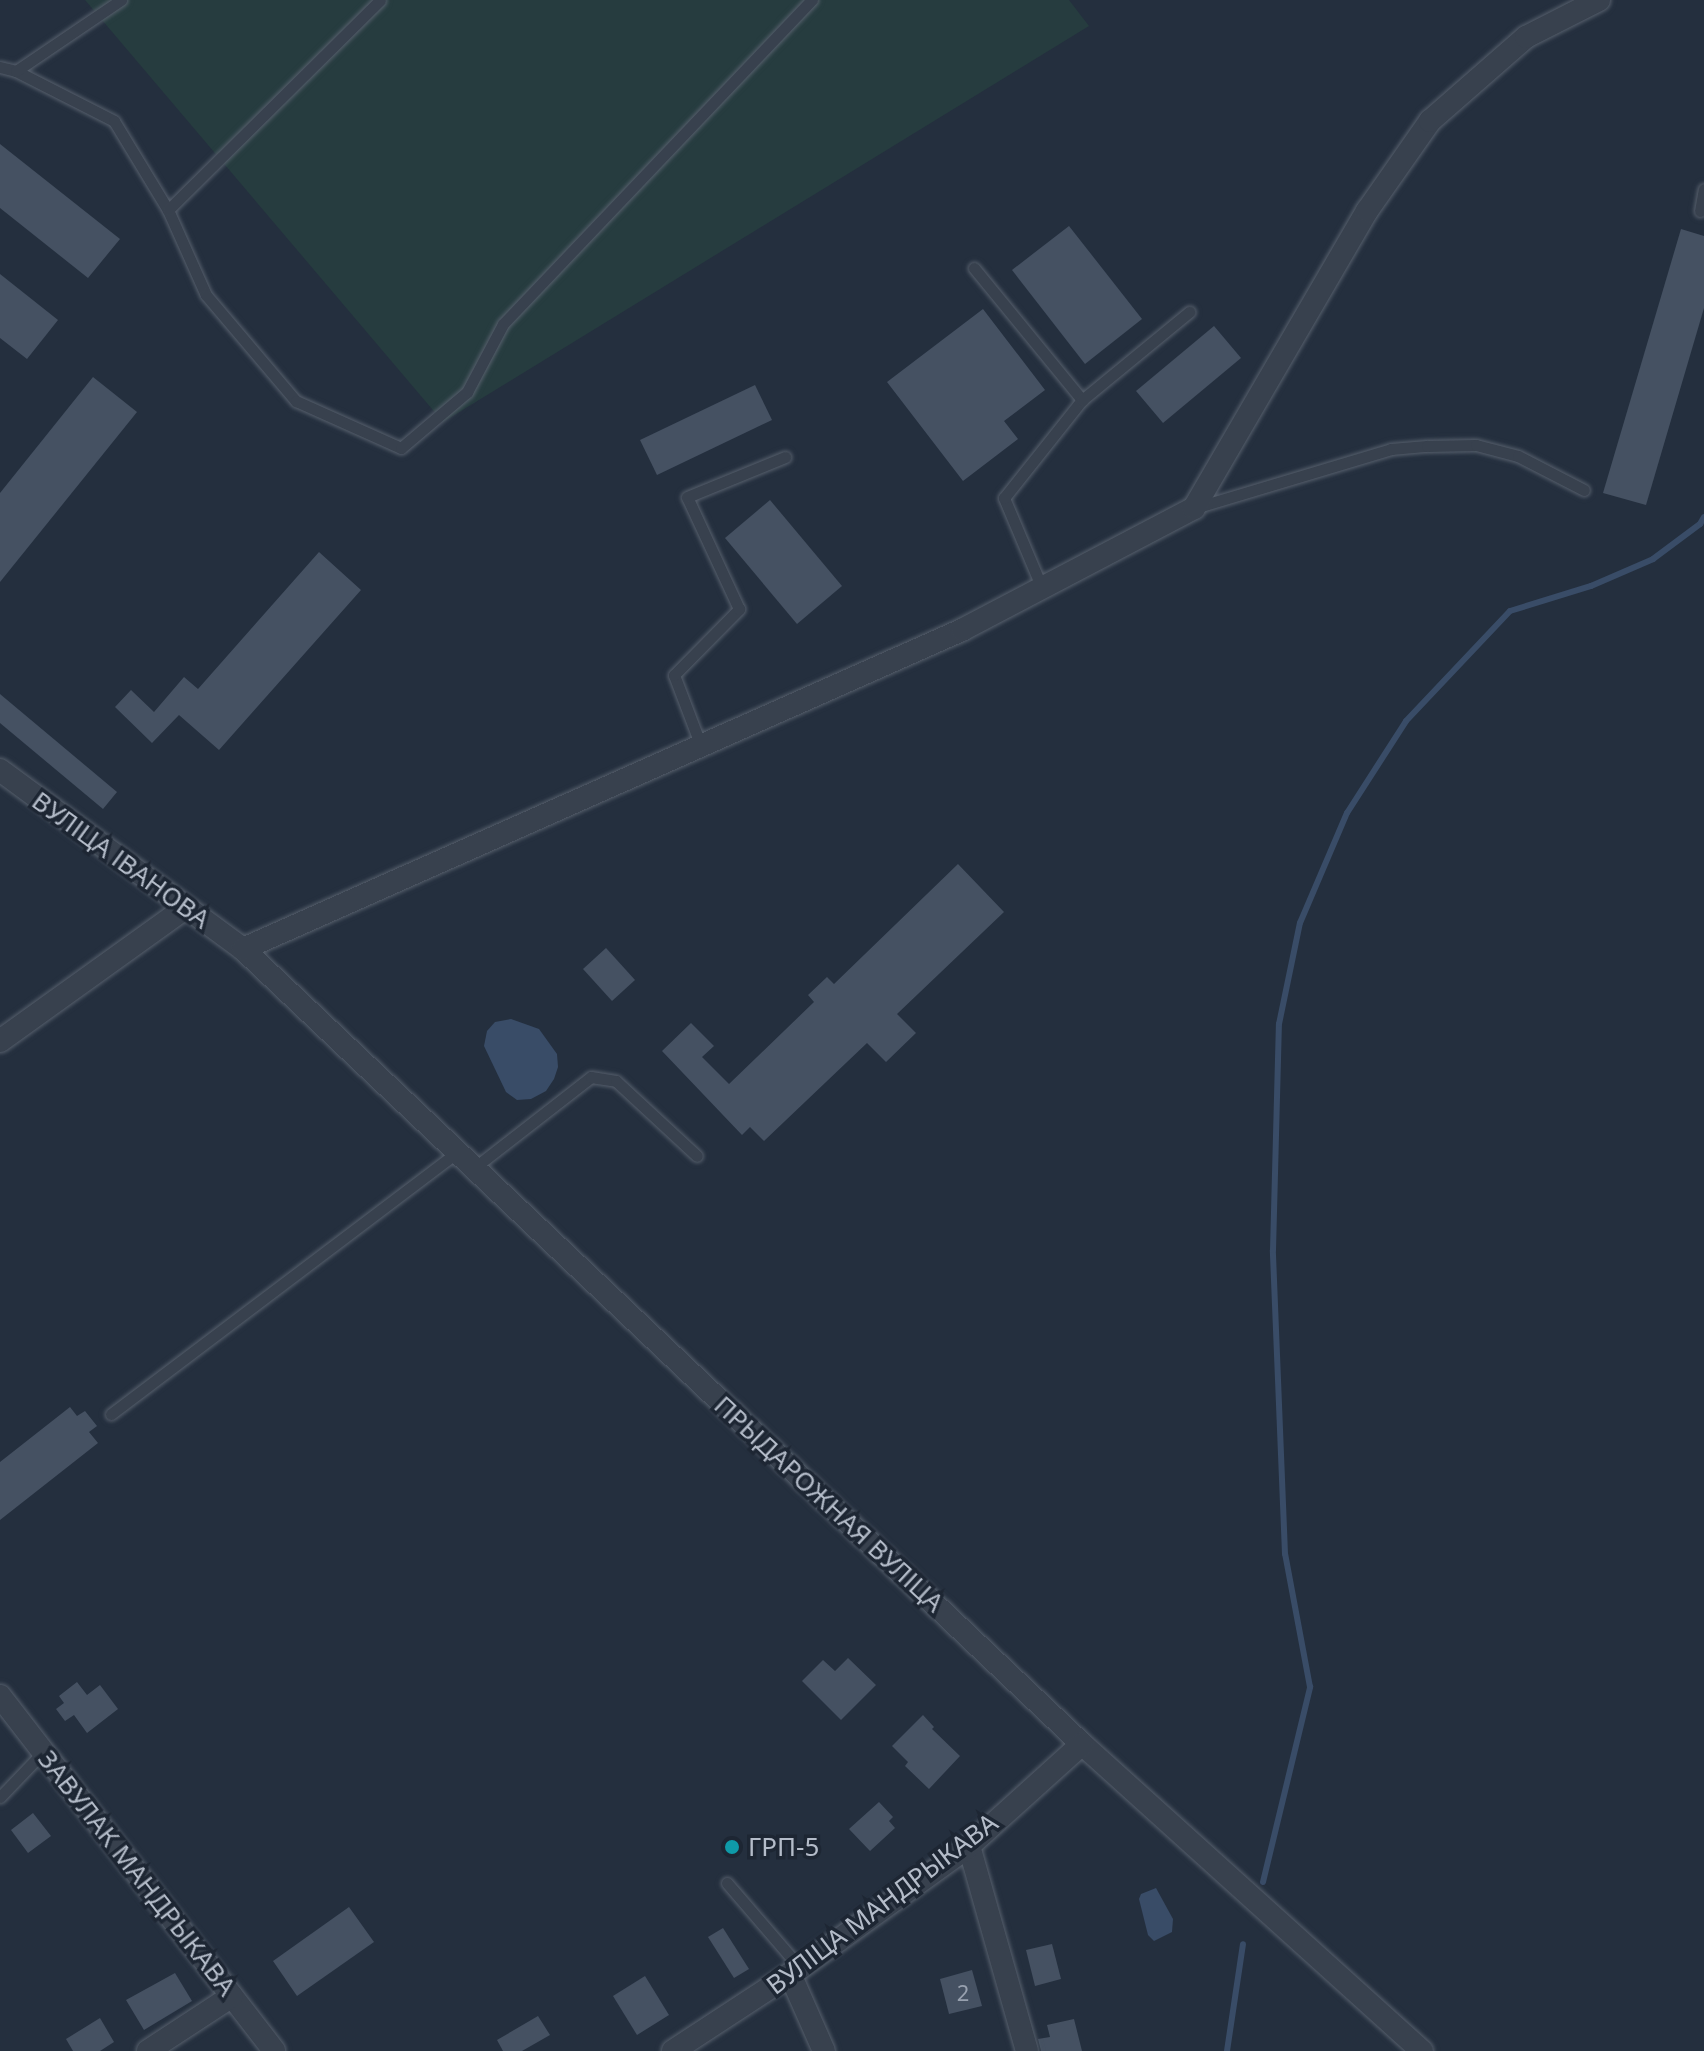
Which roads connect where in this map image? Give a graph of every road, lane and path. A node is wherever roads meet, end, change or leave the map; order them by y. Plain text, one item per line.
1 (121, 0) edge
2 (380, 0) edge
3 (812, 0) edge
4 (1599, 0) edge
5 (0, 67) edge
6 (16, 71) junction
7 (1704, 189) edge
8 (168, 210) junction
9 (1700, 211) dead end
10 (974, 268) dead end
11 (1189, 312) dead end
12 (1082, 400) junction
13 (785, 457) dead end
14 (1584, 490) dead end
15 (1194, 508) junction
16 (1042, 588) junction
17 (701, 746) junction
18 (0, 770) edge
19 (185, 908) junction
20 (243, 949) junction
21 (0, 1041) edge
22 (457, 1152) junction
23 (697, 1156) dead end
24 (474, 1168) junction
25 (111, 1414) dead end
26 (0, 1696) edge
27 (1082, 1744) junction
28 (43, 1752) junction
29 (0, 1797) edge
30 (969, 1846) junction
31 (727, 1883) dead end
32 (795, 1971) junction
33 (232, 1996) junction
34 (148, 2051) edge
35 (274, 2051) edge
36 (673, 2051) edge
37 (824, 2051) edge
38 (1027, 2051) edge
39 (1422, 2051) edge

1 - 6 lane
2 - 8 lane
3 - 8 lane
4 - 15 street
5 - 6 lane
6 - 8 lane
7 - 9 lane
10 - 12 lane
11 - 12 lane
12 - 16 lane
13 - 17 lane
14 - 15 lane
15 - 16 street
16 - 17 street
17 - 20 street
18 - 19 street, ВУЛІЦА ІВАНОВА
19 - 20 street, ВУЛІЦА ІВАНОВА
19 - 21 street
20 - 22 street, ПРЫДАРОЖНАЯ ВУЛІЦА
22 - 24 street, ПРЫДАРОЖНАЯ ВУЛІЦА
22 - 25 lane
23 - 24 lane
24 - 27 street, ПРЫДАРОЖНАЯ ВУЛІЦА
26 - 28 street, ЗАВУЛАК МАНДРЫКАВА
27 - 30 street, ВУЛІЦА МАНДРЫКАВА
27 - 39 street, ПРЫДАРОЖНАЯ ВУЛІЦА
28 - 29 lane
28 - 33 street, ЗАВУЛАК МАНДРЫКАВА
30 - 32 street, ВУЛІЦА МАНДРЫКАВА
30 - 38 street
31 - 32 lane
32 - 36 street, ВУЛІЦА МАНДРЫКАВА
32 - 37 street
33 - 34 street
33 - 35 street, ЗАВУЛАК МАНДРЫКАВА

